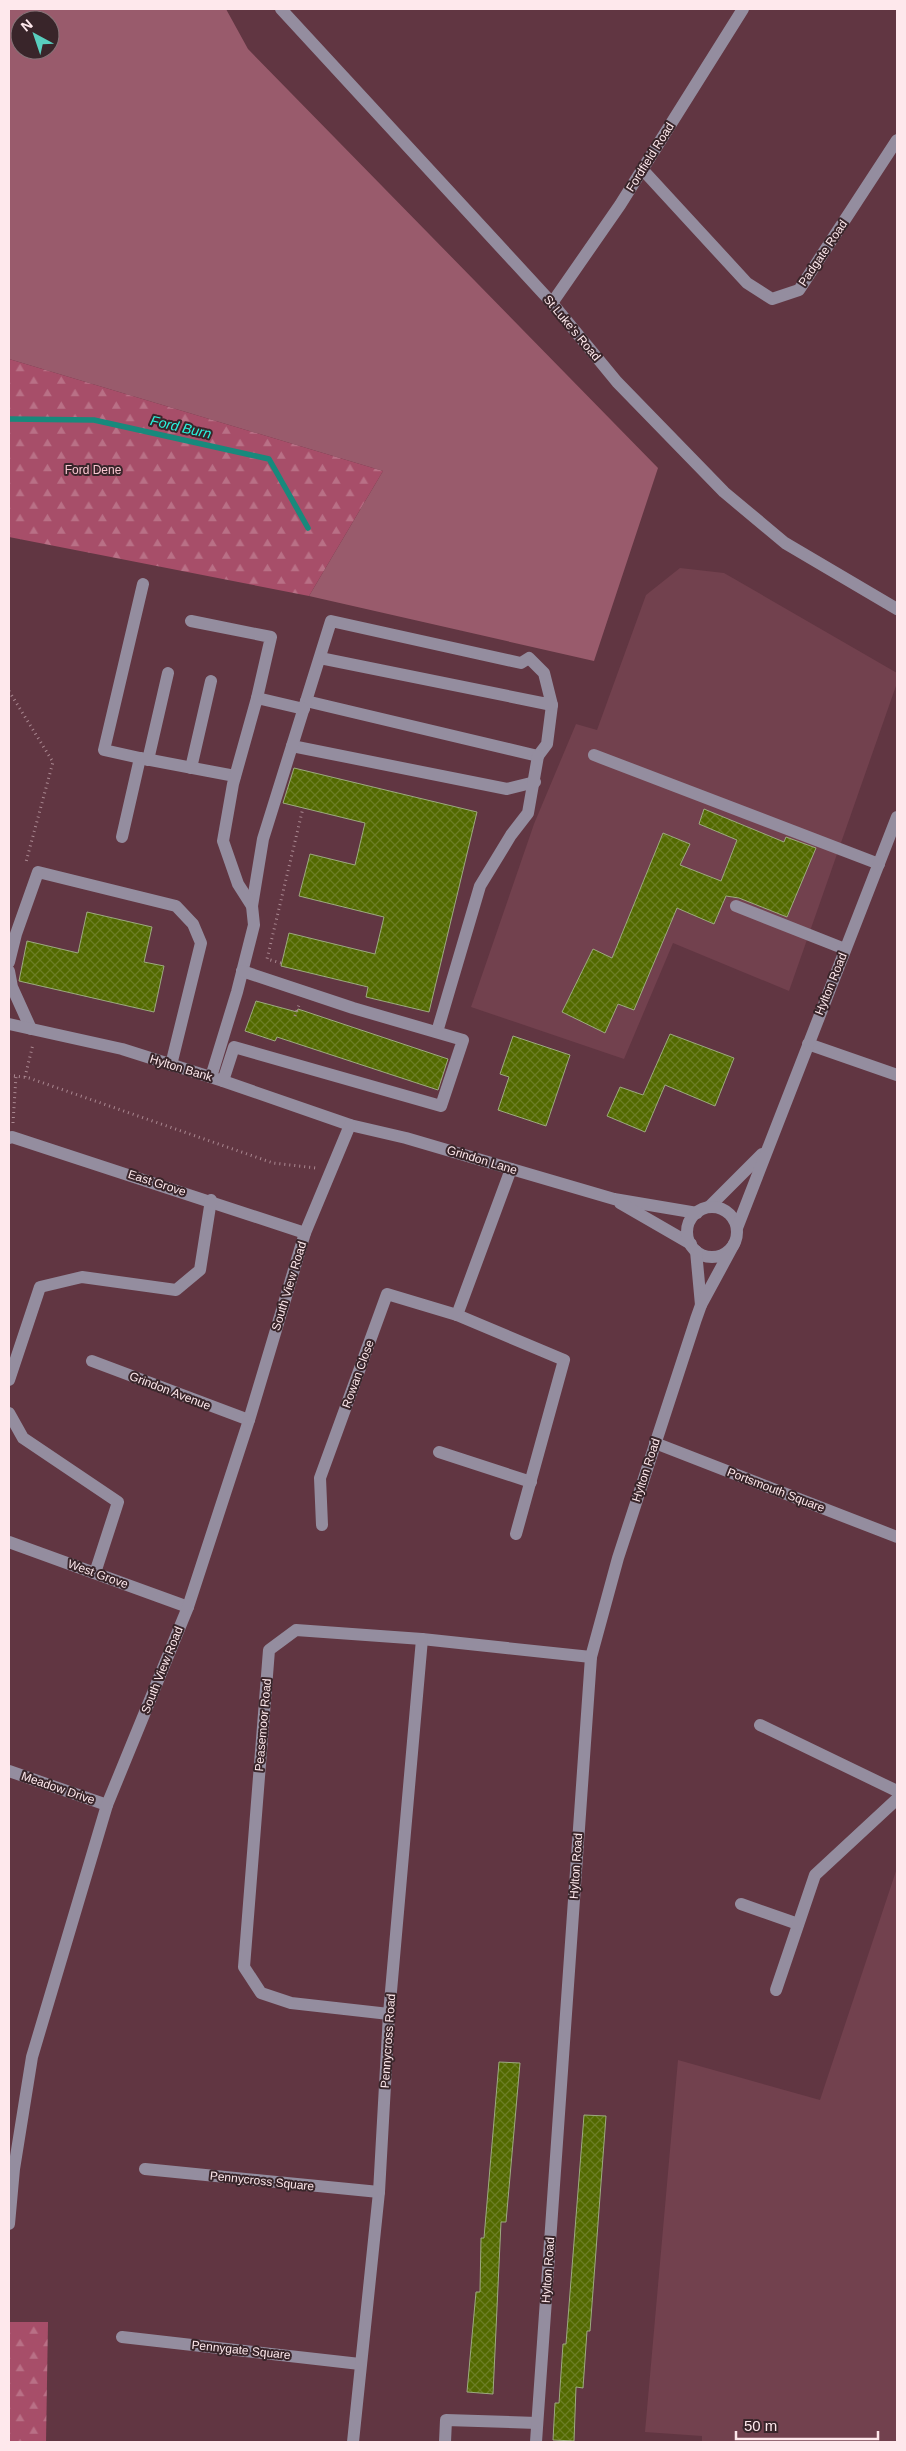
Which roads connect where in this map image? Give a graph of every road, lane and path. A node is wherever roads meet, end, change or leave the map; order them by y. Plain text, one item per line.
1 (281, 9) edge
2 (744, 9) edge
3 (897, 140) edge
4 (642, 170) junction
5 (552, 303) junction
6 (143, 584) dead end
7 (897, 609) edge
8 (191, 621) dead end
9 (320, 658) junction
10 (168, 672) dead end
11 (211, 681) dead end
12 (9, 691) edge
13 (256, 698) junction
14 (305, 705) junction
15 (552, 705) junction
16 (292, 746) junction
17 (594, 755) dead end
18 (538, 756) junction
19 (144, 759) junction
20 (191, 768) junction
21 (235, 776) junction
22 (535, 782) junction
23 (303, 808) dead end
24 (897, 817) edge
25 (122, 837) dead end
26 (879, 864) junction
27 (24, 867) dead end
28 (252, 906) junction
29 (736, 906) dead end
30 (845, 949) junction
31 (9, 962) edge
32 (281, 963) dead end
33 (9, 971) edge
34 (242, 971) junction
35 (9, 1024) edge
36 (34, 1029) junction
37 (437, 1032) junction
38 (808, 1044) junction
39 (171, 1064) junction
40 (9, 1075) edge
41 (897, 1075) edge
42 (16, 1076) junction
43 (25, 1077) junction
44 (210, 1077) junction
45 (223, 1081) junction
46 (350, 1125) junction
47 (11, 1137) edge
48 (766, 1150) junction
49 (511, 1169) junction
50 (331, 1170) junction
51 (614, 1199) junction
52 (211, 1200) junction
53 (703, 1210) junction
54 (737, 1228) junction
55 (305, 1233) junction
56 (734, 1244) junction
57 (693, 1247) junction
58 (701, 1305) junction
59 (457, 1314) junction
60 (92, 1361) dead end
61 (9, 1380) edge
62 (9, 1413) edge
63 (249, 1420) junction
64 (655, 1443) junction
65 (439, 1452) dead end
66 (531, 1482) junction
67 (322, 1525) dead end
68 (516, 1534) dead end
69 (897, 1537) edge
70 (9, 1542) edge
71 (95, 1573) junction
72 (188, 1606) junction
73 (422, 1639) junction
74 (590, 1657) junction
75 (760, 1725) dead end
76 (9, 1771) edge
77 (897, 1791) edge
78 (897, 1799) edge
79 (107, 1805) junction
80 (741, 1904) dead end
81 (798, 1924) junction
82 (776, 1990) dead end
83 (389, 2014) junction
84 (11, 2169) edge
85 (145, 2169) dead end
86 (378, 2192) junction
87 (9, 2224) edge
88 (122, 2337) dead end
89 (360, 2364) junction
90 (538, 2423) junction
91 (354, 2442) edge
92 (444, 2442) edge
93 (536, 2442) edge

1 - 5 street, St Luke's Road
2 - 4 street, Fordfield Road
3 - 4 street, Padgate Road
4 - 5 street, Fordfield Road
5 - 7 street, St Luke's Road
6 - 19 street
8 - 13 street
9 - 14 street
9 - 15 street
9 - 15 street
10 - 19 street
11 - 20 street
12 - 27 path
13 - 14 street
13 - 21 street
14 - 16 street
14 - 18 street
15 - 18 street
16 - 22 street
16 - 28 street
17 - 26 street
18 - 22 street
19 - 20 street
19 - 25 street
20 - 21 street
21 - 28 street
22 - 37 street
23 - 32 path
24 - 26 street, Hylton Road
26 - 30 street, Hylton Road
28 - 34 street
29 - 30 street
30 - 38 street, Hylton Road
31 - 39 street
33 - 36 street
34 - 37 street
34 - 44 street
35 - 36 street, Hylton Bank
36 - 39 street, Hylton Bank
36 - 43 path
37 - 45 street
38 - 41 street
38 - 48 street, Hylton Road
39 - 44 street, Hylton Bank
40 - 42 path
42 - 43 path
42 - 47 path
43 - 50 path
44 - 45 street, Hylton Bank
45 - 46 street, Hylton Bank
46 - 49 street, Grindon Lane
46 - 50 street, South View Road
47 - 52 street, East Grove
48 - 53 street, Hylton Road
48 - 54 street, Hylton Road
49 - 51 street, Grindon Lane
49 - 59 street
50 - 55 street, South View Road
51 - 53 street, Grindon Lane
51 - 57 street, Grindon Lane
52 - 55 street, East Grove
52 - 61 street
53 - 54 street
53 - 57 street
54 - 56 street
55 - 63 street, South View Road
56 - 57 street
56 - 58 street, Hylton Road
57 - 58 street, Hylton Road
58 - 64 street, Hylton Road
59 - 66 street, Rowan Close
59 - 67 street, Rowan Close
60 - 63 street, Grindon Avenue
62 - 71 street
63 - 72 street, South View Road
64 - 69 street, Portsmouth Square
64 - 74 street, Hylton Road
65 - 66 street
66 - 68 street, Rowan Close
70 - 71 street, West Grove
71 - 72 street, West Grove
72 - 79 street, South View Road
73 - 74 street, Peasemoor Road
73 - 83 street, Pennycross Road
73 - 83 street, Peasemoor Road
74 - 90 street, Hylton Road
75 - 77 street
76 - 79 street, Meadow Drive
78 - 81 street
79 - 84 street, South View Road
80 - 81 street
81 - 82 street
83 - 86 street, Pennycross Road
84 - 87 street, South View Road
85 - 86 street, Pennycross Square
86 - 89 street, Pennycross Road
88 - 89 street, Pennygate Square
89 - 91 street, Pennycross Road
90 - 92 street
90 - 93 street, Hylton Road

